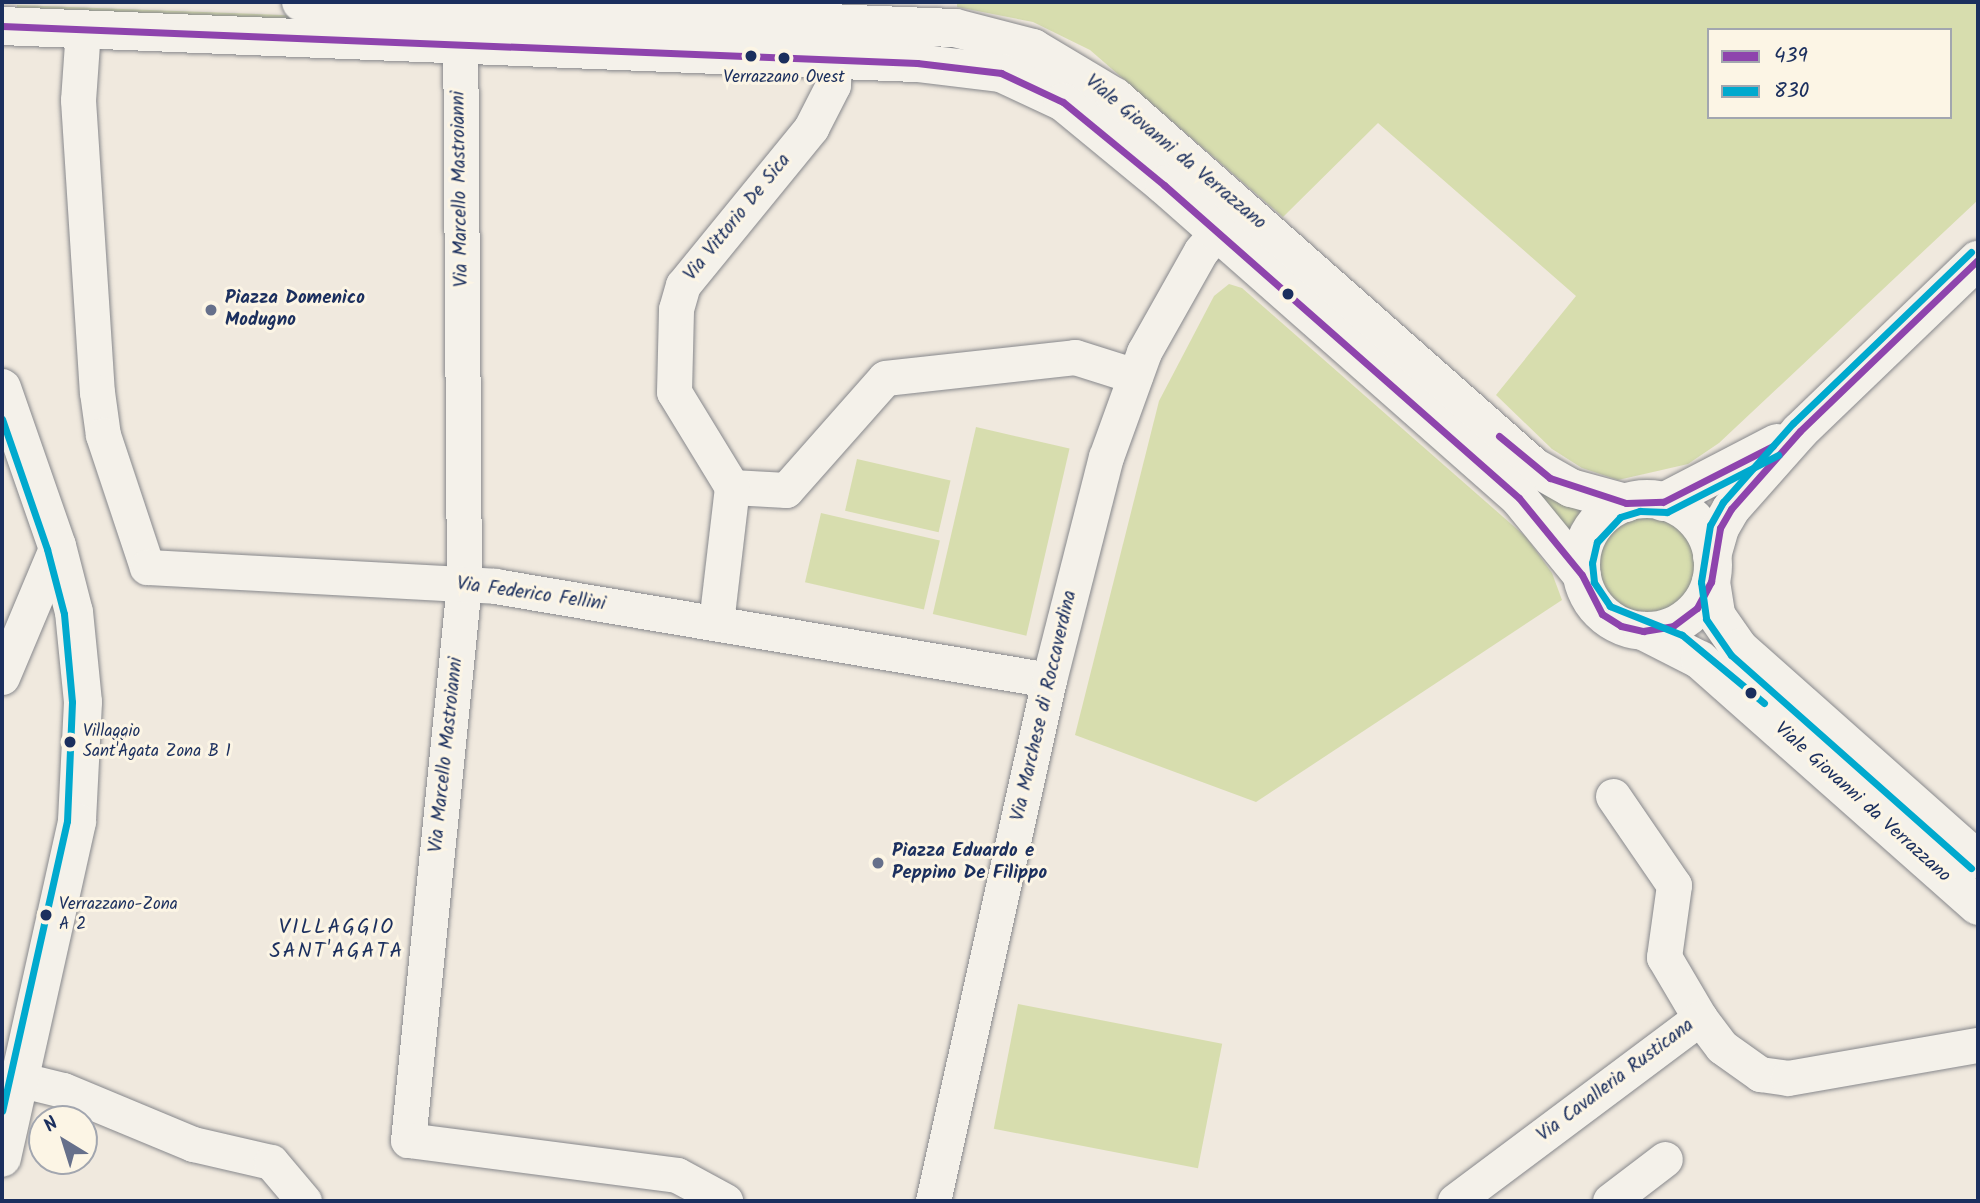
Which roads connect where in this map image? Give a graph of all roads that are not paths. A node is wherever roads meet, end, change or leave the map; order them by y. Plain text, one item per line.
1 (301, 2) edge
2 (2, 26) edge
3 (459, 26) junction
4 (83, 29) junction
5 (834, 60) junction
6 (1227, 219) junction
7 (1978, 260) edge
8 (1135, 376) junction
9 (2, 391) edge
10 (1436, 402) junction
11 (1800, 430) junction
12 (732, 488) junction
13 (1645, 502) junction
14 (57, 546) junction
15 (1711, 569) junction
16 (1582, 575) junction
17 (464, 584) junction
18 (716, 623) junction
19 (1643, 631) junction
20 (2, 677) edge
21 (1049, 680) junction
22 (1613, 796) dead end
23 (1978, 860) edge
24 (1978, 906) edge
25 (1700, 1018) junction
26 (1978, 1045) edge
27 (22, 1080) junction
28 (2, 1158) edge
29 (1665, 1159) dead end
30 (304, 1201) edge
31 (724, 1201) edge
32 (933, 1201) edge
33 (1455, 1201) edge
34 (1611, 1201) edge

1 - 3 main road, Viale Giovanni da Verrazzano
2 - 4 main road, Viale Giovanni da Verrazzano
3 - 4 main road, Viale Giovanni da Verrazzano
3 - 5 main road, Viale Giovanni da Verrazzano
3 - 6 main road, Viale Giovanni da Verrazzano
3 - 17 street, Via Marcello Mastroianni
4 - 17 street, Via Federico Fellini
5 - 6 main road, Viale Giovanni da Verrazzano
5 - 12 street, Via Vittorio De Sica
6 - 8 street, Via Marchese di Roccaverdina
6 - 10 main road, Viale Giovanni da Verrazzano
7 - 11 main road
8 - 12 street
8 - 21 street, Via Marchese di Roccaverdina
9 - 14 main road
10 - 13 main road, Viale Giovanni da Verrazzano
10 - 16 main road, Viale Giovanni da Verrazzano
11 - 13 main road
11 - 15 main road
12 - 18 street
13 - 15 main road
13 - 16 main road
14 - 20 street
14 - 27 main road
15 - 19 main road
15 - 23 main road, Viale Giovanni da Verrazzano
16 - 19 main road
17 - 18 street, Via Federico Fellini
17 - 31 street, Via Marcello Mastroianni
18 - 21 street, Via Federico Fellini
19 - 24 main road, Viale Giovanni da Verrazzano
21 - 32 street, Via Marchese di Roccaverdina
22 - 25 street
25 - 26 street, Via Cavalleria Rusticana
25 - 33 street, Via Cavalleria Rusticana
27 - 28 main road
27 - 30 street
29 - 34 street

